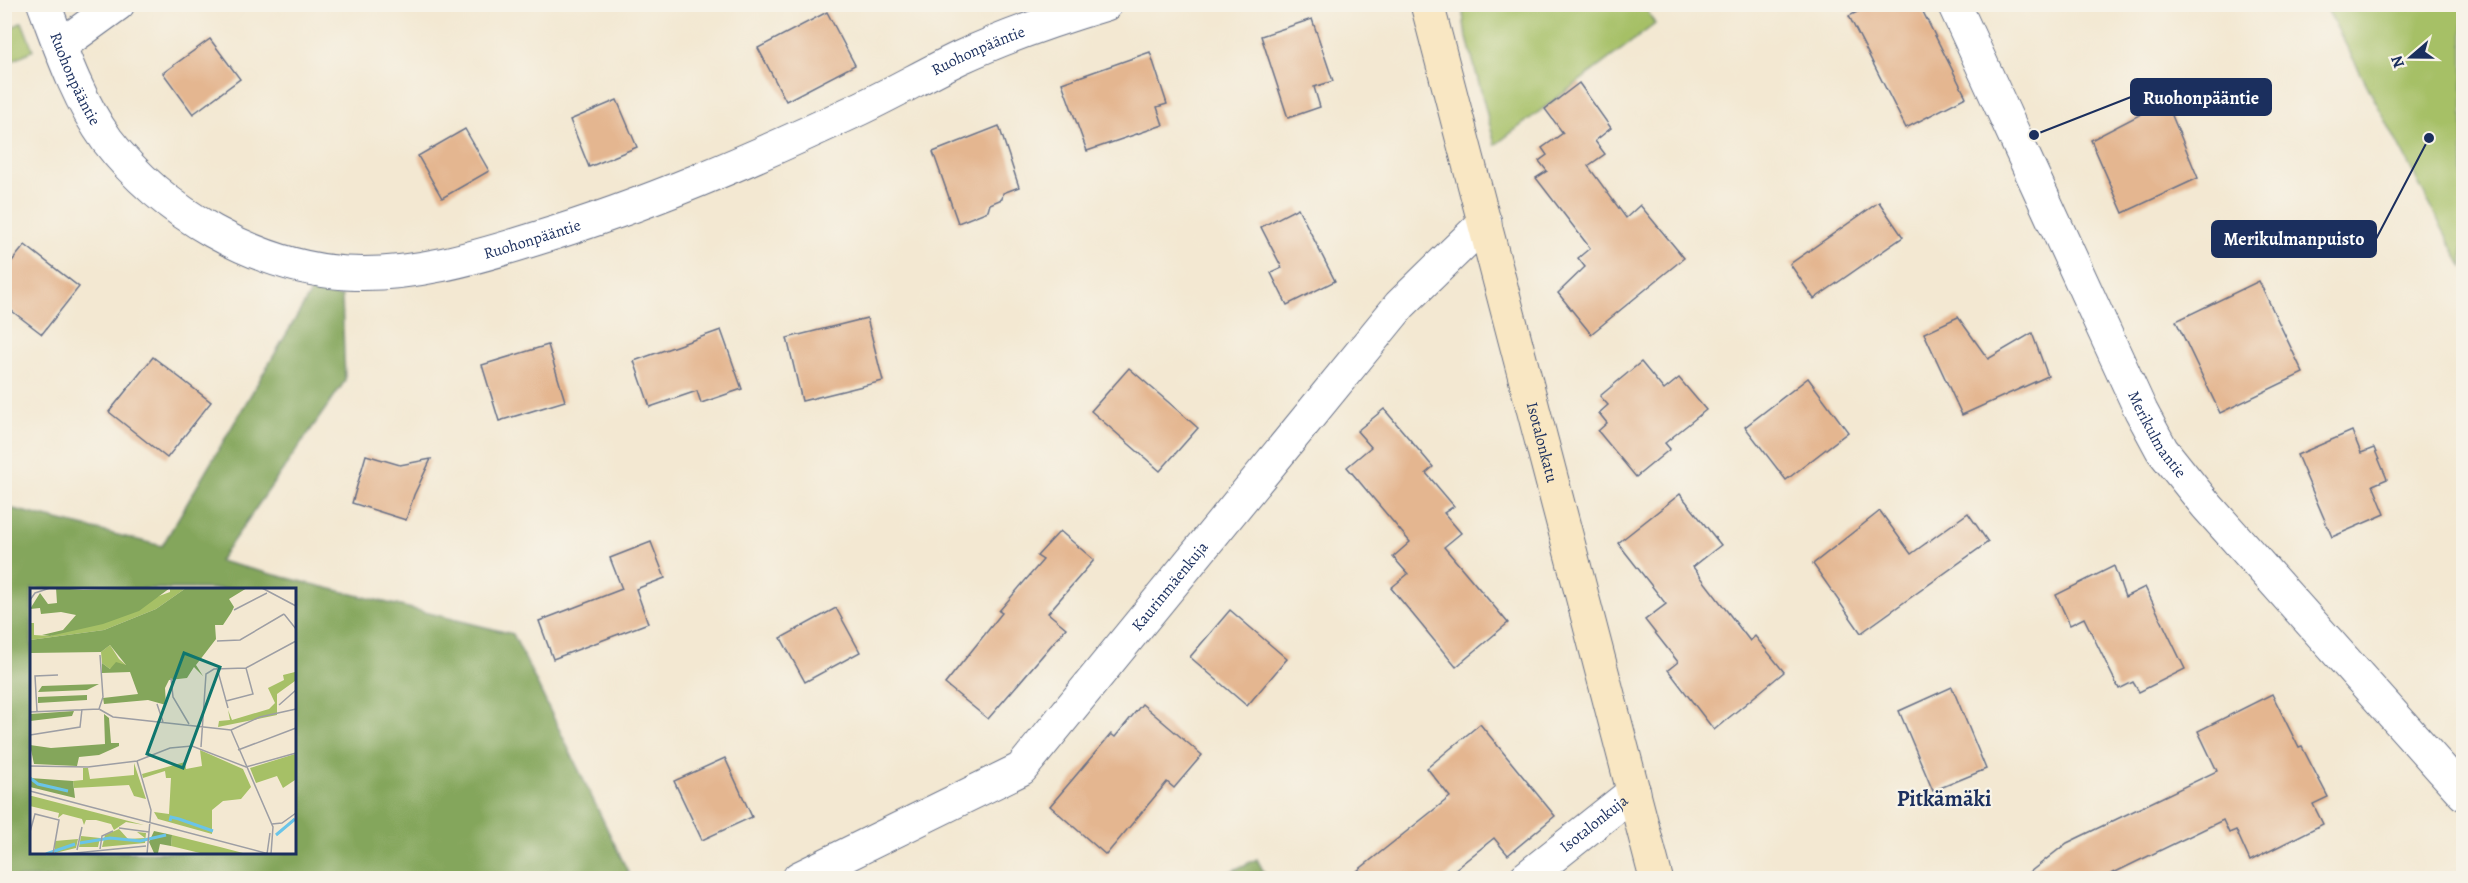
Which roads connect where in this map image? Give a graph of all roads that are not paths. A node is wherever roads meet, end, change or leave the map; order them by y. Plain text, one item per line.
1 (44, 4) edge
2 (118, 4) edge
3 (1106, 4) edge
4 (1427, 4) edge
5 (1954, 4) edge
6 (60, 45) junction
7 (1485, 222) junction
8 (1634, 792) junction
9 (2463, 794) edge
10 (799, 879) edge
11 (1527, 879) edge
12 (1656, 879) edge

1 - 6 street, Ruohonpääntie
2 - 6 street
3 - 6 street, Ruohonpääntie
4 - 7 street, Isotalonkatu
5 - 9 street, Merikulmantie
7 - 8 street, Isotalonkatu
7 - 10 street, Kaurinmäenkuja
8 - 11 street, Isotalonkuja
8 - 12 street, Isotalonkatu

